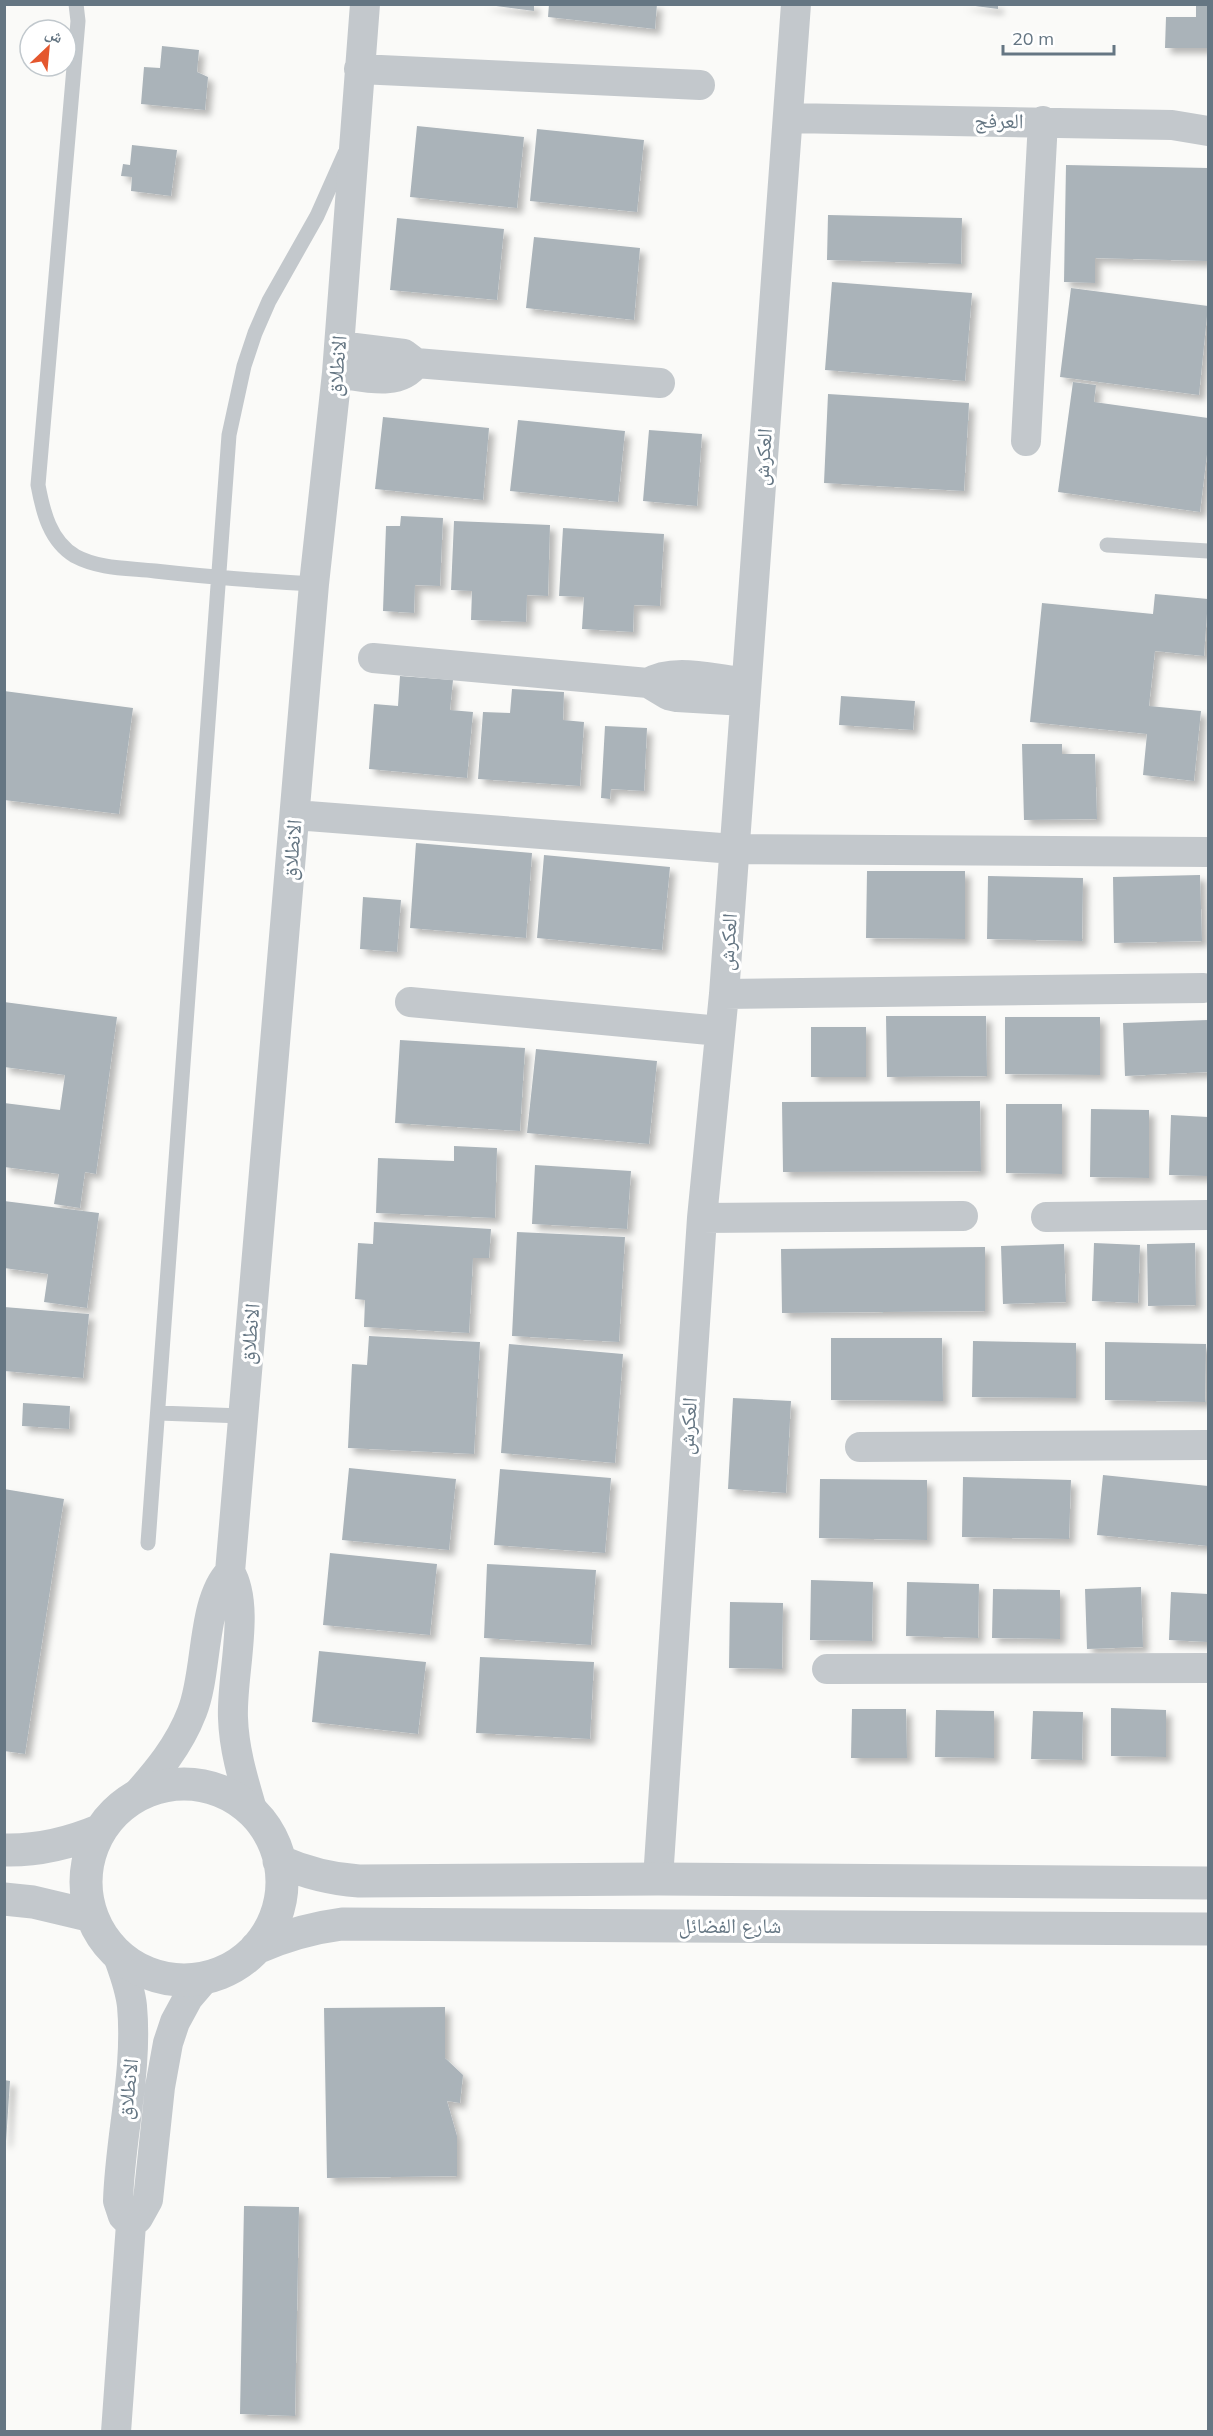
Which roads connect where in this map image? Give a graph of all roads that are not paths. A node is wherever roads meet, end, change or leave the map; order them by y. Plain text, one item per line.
1 (76, 4) edge
2 (365, 4) edge
3 (796, 4) edge
4 (359, 69) junction
5 (700, 85) dead end
6 (788, 118) junction
7 (1043, 121) junction
8 (354, 128) junction
9 (1209, 131) edge
10 (338, 360) junction
11 (660, 383) dead end
12 (1026, 441) dead end
13 (1107, 545) dead end
14 (1209, 551) edge
15 (220, 578) junction
16 (314, 584) junction
17 (373, 658) dead end
18 (745, 691) junction
19 (295, 815) junction
20 (734, 849) junction
21 (1209, 852) edge
22 (1204, 988) dead end
23 (724, 994) junction
24 (410, 1002) dead end
25 (720, 1031) junction
26 (1209, 1215) edge
27 (963, 1216) dead end
28 (1046, 1217) dead end
29 (702, 1218) junction
30 (158, 1413) junction
31 (243, 1416) junction
32 (1209, 1445) edge
33 (860, 1447) dead end
34 (148, 1543) dead end
35 (230, 1572) junction
36 (1209, 1668) edge
37 (827, 1669) dead end
38 (133, 1798) junction
39 (253, 1813) junction
40 (100, 1830) junction
41 (4, 1850) edge
42 (279, 1861) junction
43 (658, 1879) junction
44 (1209, 1883) edge
45 (4, 1899) edge
46 (92, 1916) junction
47 (1209, 1929) edge
48 (256, 1948) junction
49 (117, 1953) junction
50 (206, 1977) junction
51 (131, 2224) junction
52 (116, 2432) edge

1 - 15 lane
2 - 4 street, الانطلاق
3 - 6 street, العكرش
4 - 5 street
4 - 8 street, الانطلاق
6 - 7 street, العرفج
6 - 18 street, العكرش
7 - 9 street, العرفج
7 - 12 street
8 - 10 street, الانطلاق
8 - 15 lane, الانطلاق
10 - 11 street
10 - 16 street, الانطلاق
13 - 14 lane
15 - 16 lane
15 - 30 lane, الانطلاق
16 - 19 street, الانطلاق
17 - 18 street
18 - 20 street, العكرش
19 - 20 street
19 - 31 street, الانطلاق
20 - 21 street
20 - 23 street, العكرش
22 - 23 street
23 - 25 street, العكرش
24 - 25 street
25 - 29 street, العكرش
26 - 28 street
27 - 29 street
29 - 43 street, العكرش
30 - 31 lane
30 - 34 lane, الانطلاق
31 - 35 street, الانطلاق
32 - 33 street
35 - 38 street, الانطلاق
35 - 39 street, الانطلاق
36 - 37 street
38 - 39 street
38 - 40 street
39 - 42 street
40 - 41 street
40 - 46 street
42 - 43 street
42 - 48 street
43 - 44 street
45 - 46 street
46 - 49 street
47 - 48 street, شارع الفضائل
48 - 50 street
49 - 50 street
49 - 51 street, الانطلاق
50 - 51 street, الانطلاق
51 - 52 street

